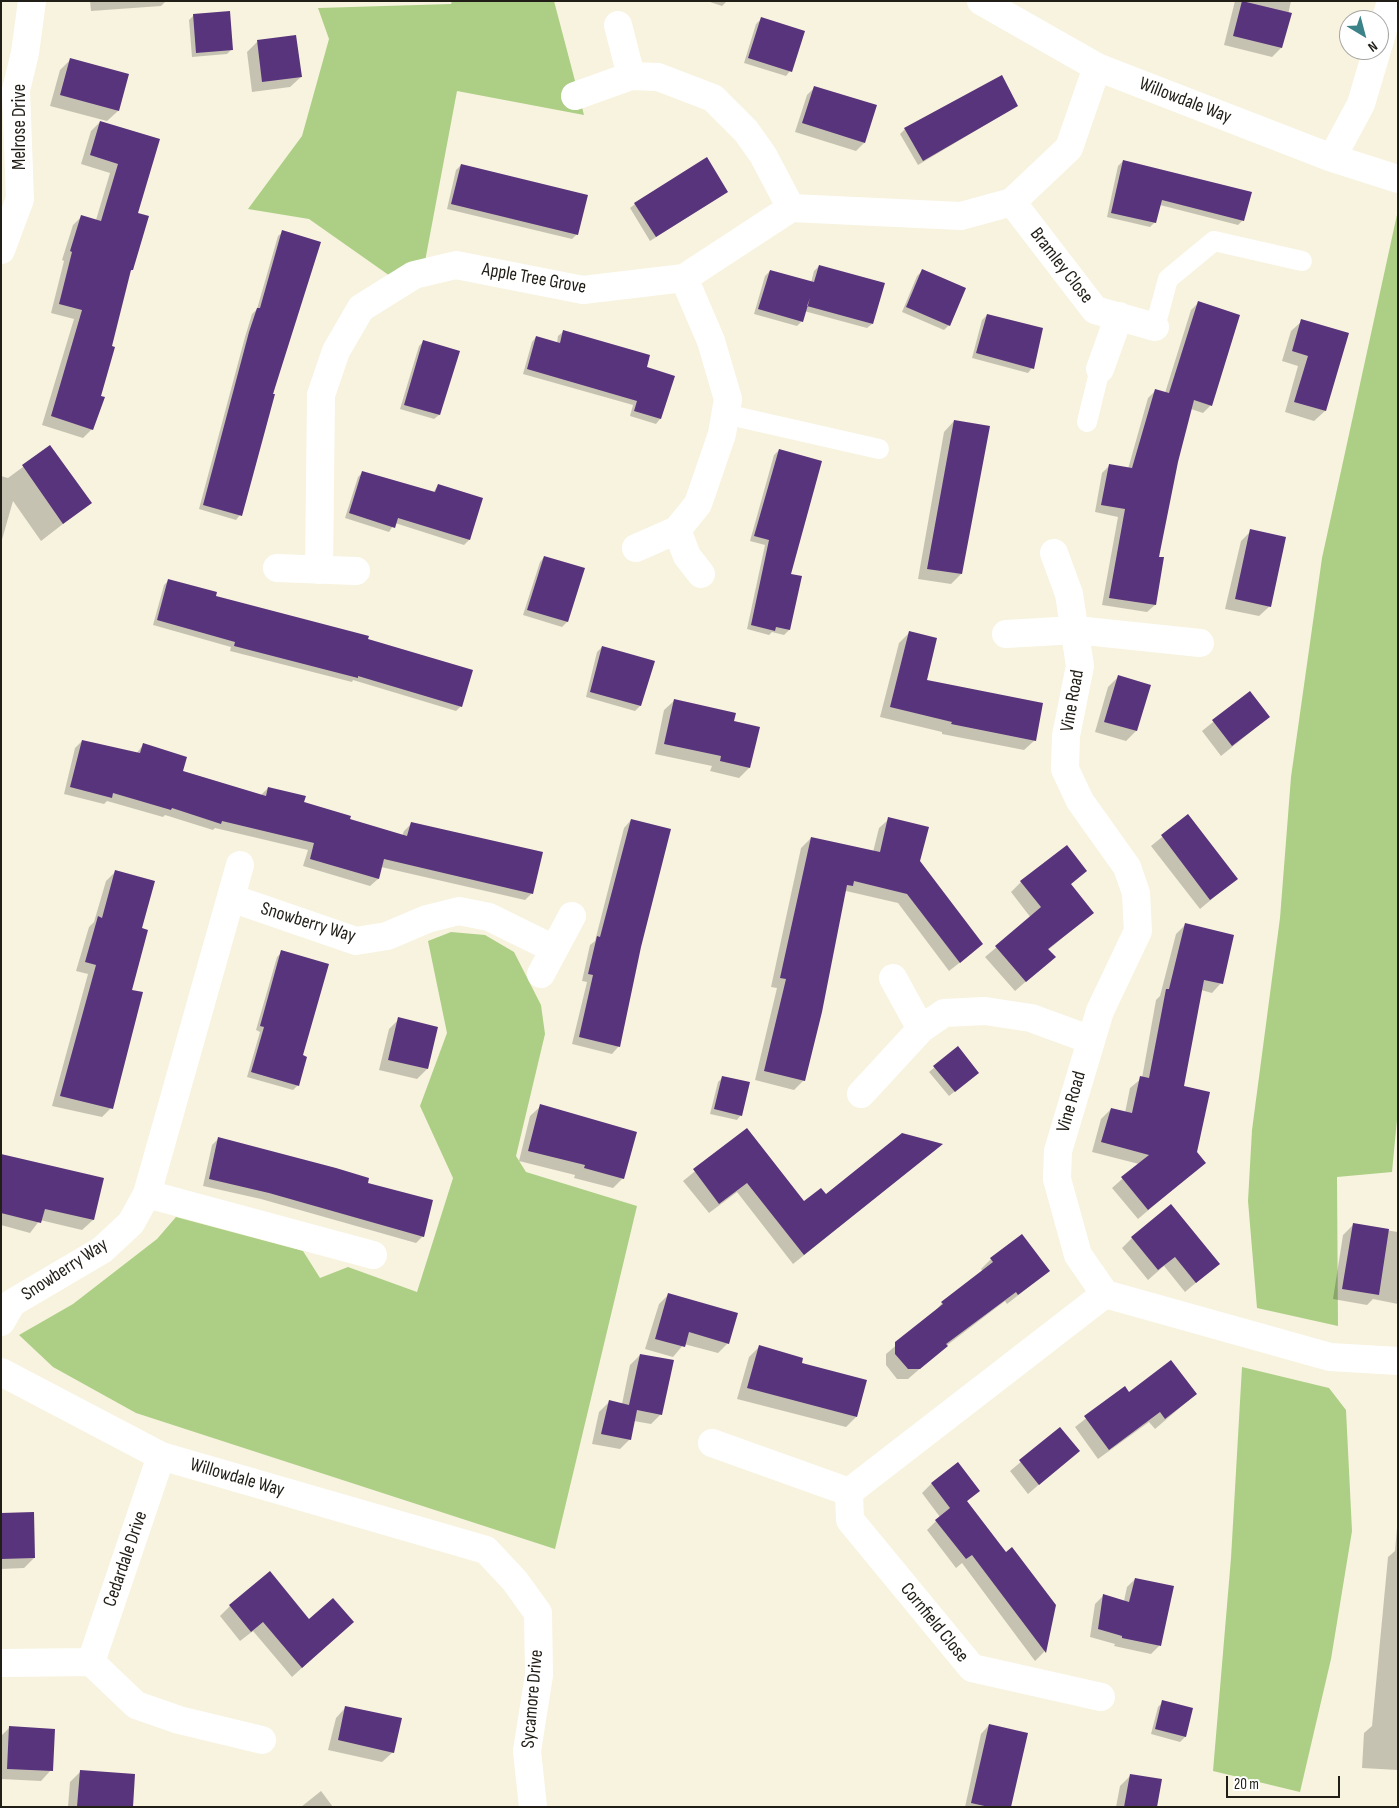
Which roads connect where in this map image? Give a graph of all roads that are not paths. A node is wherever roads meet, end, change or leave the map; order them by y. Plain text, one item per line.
1 (32, 1) edge
2 (982, 1) edge
3 (618, 25) dead end
4 (1374, 60) edge
5 (1097, 67) junction
6 (631, 76) junction
7 (575, 96) dead end
8 (1332, 158) junction
9 (1398, 179) edge
10 (1012, 202) junction
11 (791, 208) junction
12 (1, 250) edge
13 (1302, 261) dead end
14 (684, 278) junction
15 (1119, 316) junction
16 (1155, 327) joint
17 (1100, 369) joint
18 (725, 414) junction
19 (1088, 422) dead end
20 (879, 449) dead end
21 (678, 530) junction
22 (636, 548) dead end
23 (1054, 553) dead end
24 (277, 568) dead end
25 (318, 570) junction
26 (356, 572) dead end
27 (702, 574) dead end
28 (1076, 630) junction
29 (1006, 634) dead end
30 (1200, 643) dead end
31 (240, 866) dead end
32 (231, 898) junction
33 (572, 916) dead end
34 (554, 949) junction
35 (541, 974) dead end
36 (893, 978) dead end
37 (921, 1028) junction
38 (1091, 1040) junction
39 (861, 1094) dead end
40 (147, 1194) junction
41 (374, 1255) dead end
42 (1105, 1294) junction
43 (1, 1322) edge
44 (1398, 1361) edge
45 (1, 1372) edge
46 (712, 1443) dead end
47 (161, 1456) junction
48 (849, 1492) junction
49 (486, 1550) joint
50 (90, 1662) junction
51 (1, 1663) edge
52 (1101, 1697) dead end
53 (262, 1740) dead end
54 (533, 1807) edge

1 - 12 street, Melrose Drive
2 - 5 street, Willowdale Way
3 - 6 street
4 - 8 street
5 - 8 street, Willowdale Way
5 - 10 street
6 - 7 street
6 - 11 street
8 - 9 street, Willowdale Way
10 - 11 street
10 - 15 street, Bramley Close
11 - 14 street, Apple Tree Grove
13 - 16 lane
14 - 18 street
14 - 25 street, Apple Tree Grove
15 - 16 street, Bramley Close
15 - 17 street
17 - 19 lane
18 - 20 lane
18 - 21 street
21 - 22 street
21 - 27 street
23 - 28 street, Vine Road
24 - 25 street
25 - 26 street
28 - 29 street
28 - 30 street
28 - 38 street, Vine Road
31 - 32 street, Snowberry Way
32 - 34 street, Snowberry Way
32 - 40 street, Snowberry Way
33 - 34 street
34 - 35 street
36 - 37 street
37 - 38 street
37 - 39 street
38 - 42 street, Vine Road
40 - 41 street
40 - 43 street, Snowberry Way
42 - 44 street
42 - 48 street
45 - 47 street, Willowdale Way
46 - 48 street
47 - 49 street, Willowdale Way
47 - 50 street, Cedardale Drive
48 - 52 street, Cornfield Close
49 - 54 street, Sycamore Drive
50 - 51 street
50 - 53 street

